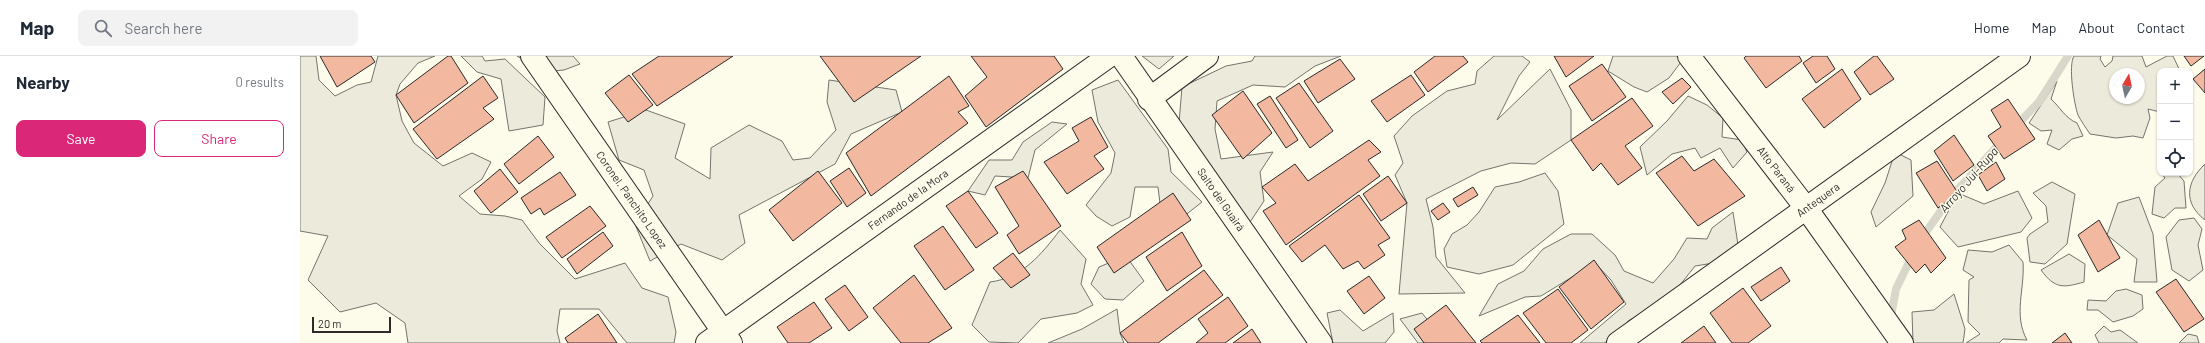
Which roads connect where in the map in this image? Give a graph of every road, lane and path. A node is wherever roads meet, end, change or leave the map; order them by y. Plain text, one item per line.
1 (532, 56) edge
2 (1109, 56) edge
3 (1121, 56) edge
4 (1207, 56) edge
5 (1689, 56) edge
6 (2019, 56) edge
7 (1149, 99) junction
8 (1806, 208) junction
9 (721, 339) edge
10 (1321, 343) edge
11 (1618, 343) edge
12 (1902, 343) edge

1 - 9 street, Coronel. Panchito Lopez
2 - 9 street, Fernando de la Mora
3 - 7 street, Salto del Guairá
4 - 7 street
5 - 8 street, Alto Paraná
6 - 8 street, Antequera
7 - 10 street, Salto del Guairá
8 - 11 street, Antequera
8 - 12 street, Alto Paraná

